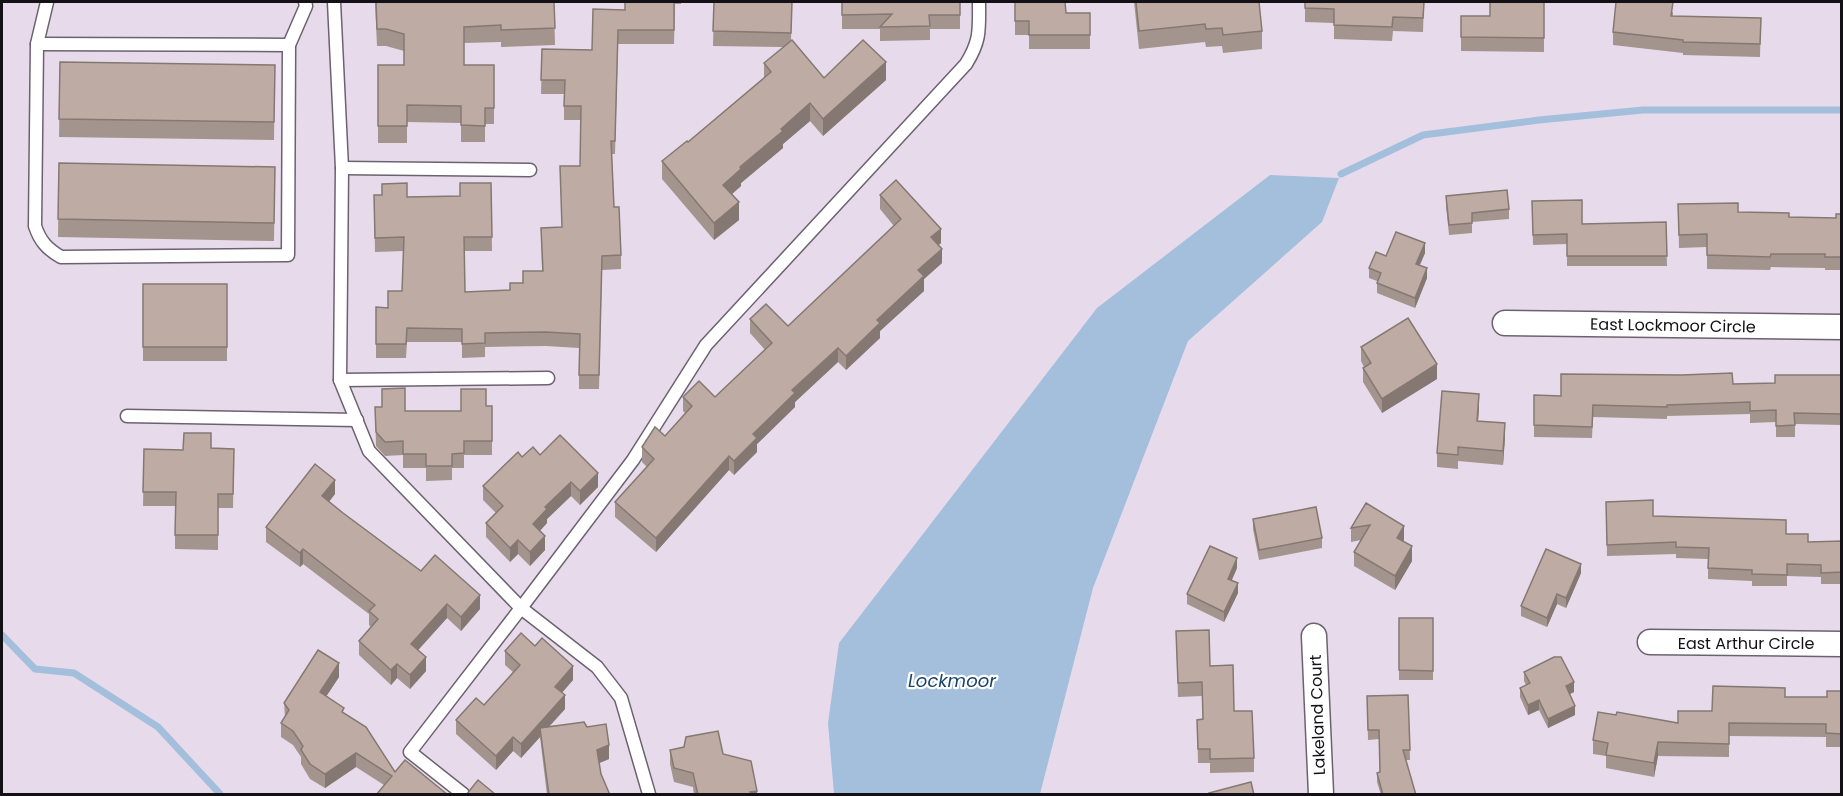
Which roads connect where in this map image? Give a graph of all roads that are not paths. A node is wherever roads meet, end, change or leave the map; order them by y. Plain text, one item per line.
1 (47, 2) edge
2 (305, 2) edge
3 (334, 2) edge
4 (979, 2) edge
5 (37, 44) junction
6 (289, 45) junction
7 (342, 168) junction
8 (530, 170) dead end
9 (1505, 323) dead end
10 (1842, 327) edge
11 (548, 378) dead end
12 (340, 380) junction
13 (127, 416) dead end
14 (357, 420) junction
15 (521, 608) junction
16 (1314, 636) dead end
17 (1650, 642) dead end
18 (1842, 644) edge
19 (463, 795) edge
20 (649, 795) edge
21 (1321, 795) edge

1 - 5 lane
2 - 6 lane
3 - 7 lane
4 - 15 lane
5 - 6 lane
5 - 6 lane
7 - 8 lane
7 - 12 lane
9 - 10 street, East Lockmoor Circle
11 - 12 lane
12 - 14 lane
13 - 14 lane
14 - 15 lane
15 - 19 lane
15 - 20 lane
16 - 21 street, Lakeland Court
17 - 18 street, East Arthur Circle

